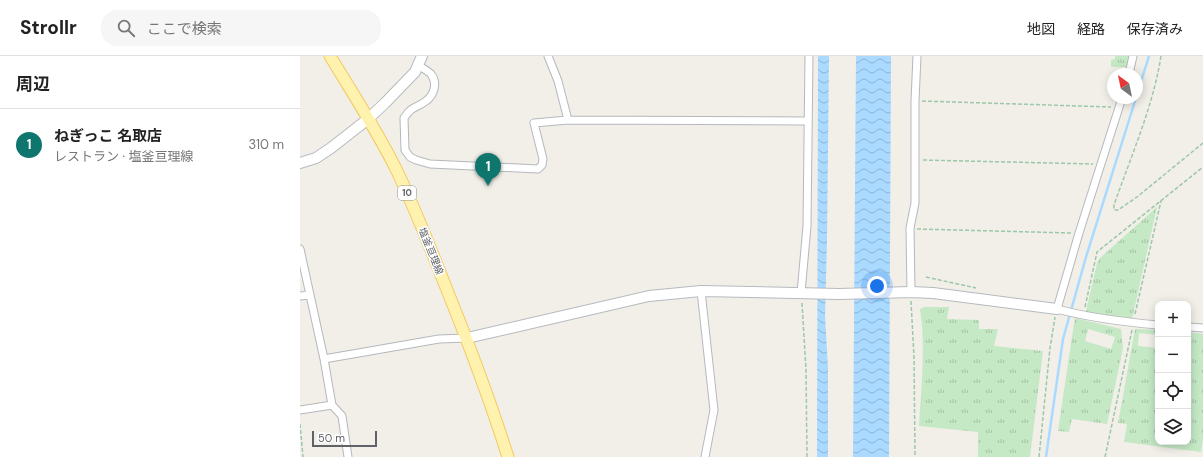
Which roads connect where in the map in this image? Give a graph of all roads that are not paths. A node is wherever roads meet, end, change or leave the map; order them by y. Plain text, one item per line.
1 (330, 56) edge
2 (548, 56) edge
3 (809, 56) edge
4 (916, 56) edge
5 (1133, 56) edge
6 (420, 61) edge
7 (1130, 68) edge
8 (1120, 104) edge
9 (368, 119) junction
10 (568, 120) junction
11 (808, 121) junction
12 (300, 163) edge
13 (300, 249) edge
14 (701, 291) junction
15 (911, 292) junction
16 (803, 293) junction
17 (310, 295) junction
18 (300, 296) edge
19 (1059, 310) junction
20 (1155, 325) edge
21 (1191, 327) edge
22 (1203, 328) edge
23 (467, 338) junction
24 (324, 359) junction
25 (332, 405) junction
26 (300, 410) edge
27 (348, 457) edge
28 (508, 457) edge
29 (705, 457) edge

1 - 9 main road, 塩釜亘理線 / 10
2 - 10 street
3 - 11 street
4 - 15 street
5 - 7 street
6 - 9 street
6 - 10 street
8 - 19 street
9 - 12 street
9 - 23 main road, 塩釜亘理線 / 10
10 - 11 street
11 - 16 street
13 - 17 street
14 - 16 street
14 - 23 street
14 - 29 street
15 - 16 street
15 - 19 street
17 - 18 street
17 - 24 street
19 - 20 street
21 - 22 street
23 - 24 street
23 - 28 main road, 塩釜亘理線 / 10
24 - 25 street
25 - 26 street
25 - 27 street

